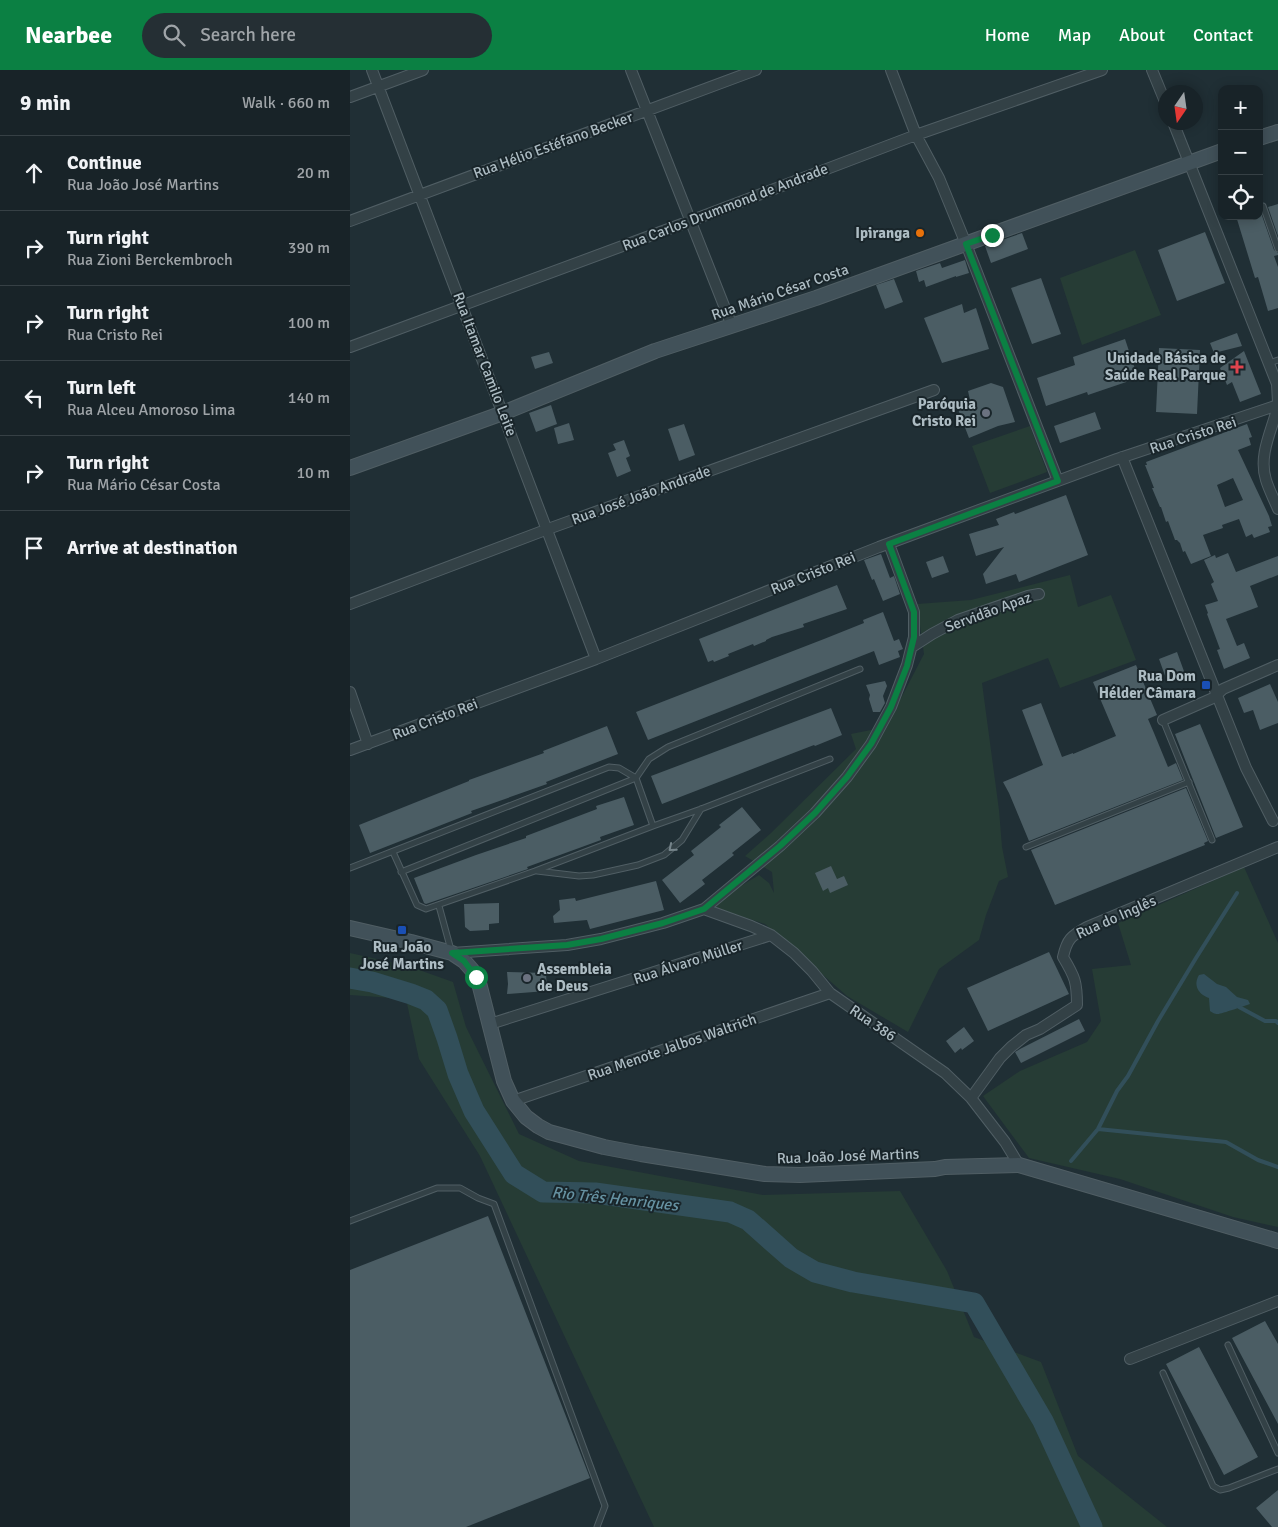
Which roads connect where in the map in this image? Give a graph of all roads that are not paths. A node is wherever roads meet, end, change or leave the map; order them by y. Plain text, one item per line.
1 (372, 70) edge
2 (423, 70) edge
3 (631, 70) edge
4 (756, 70) edge
5 (891, 70) edge
6 (1102, 70) edge
7 (1152, 70) edge
8 (1158, 85) edge
9 (378, 87) junction
10 (350, 97) edge
11 (647, 110) junction
12 (1176, 130) edge
13 (1278, 132) edge
14 (916, 135) junction
15 (1263, 137) edge
16 (1218, 152) edge
17 (1189, 163) junction
18 (420, 195) junction
19 (1263, 206) dead end
20 (690, 221) junction
21 (350, 222) edge
22 (966, 244) junction
23 (1278, 249) edge
24 (463, 306) junction
25 (732, 326) junction
26 (350, 347) edge
27 (1273, 361) edge
28 (934, 390) dead end
29 (1278, 404) edge
30 (503, 413) junction
31 (1122, 457) junction
32 (350, 468) edge
33 (1058, 481) junction
34 (1278, 509) edge
35 (548, 529) junction
36 (889, 544) junction
37 (1039, 594) dead end
38 (350, 604) edge
39 (912, 647) junction
40 (596, 659) junction
41 (1278, 666) edge
42 (860, 669) dead end
43 (350, 692) edge
44 (1216, 694) junction
45 (1163, 720) joint
46 (368, 744) junction
47 (350, 750) edge
48 (830, 759) dead end
49 (636, 778) junction
50 (1189, 782) junction
51 (701, 809) junction
52 (1273, 821) dead end
53 (653, 826) junction
54 (1212, 840) dead end
55 (1026, 847) dead end
56 (1278, 847) edge
57 (393, 852) junction
58 (350, 868) edge
59 (535, 871) junction
60 (402, 872) junction
61 (439, 906) junction
62 (704, 909) junction
63 (350, 928) edge
64 (771, 935) junction
65 (452, 953) junction
66 (830, 993) junction
67 (490, 1024) junction
68 (971, 1098) junction
69 (513, 1101) junction
70 (1019, 1165) junction
71 (350, 1221) edge
72 (1278, 1241) edge
73 (1278, 1301) edge
74 (1228, 1345) dead end
75 (1130, 1359) dead end
76 (1163, 1373) dead end
77 (1278, 1453) edge
78 (1278, 1469) edge
79 (597, 1527) edge

1 - 9 street, Rua Itamar Camilo Leite
2 - 9 street
3 - 11 street
4 - 11 street, Rua Hélio Estéfano Becker
5 - 14 street
6 - 14 street, Rua Carlos Drummond de Andrade
7 - 8 street
9 - 10 street
9 - 18 street, Rua Itamar Camilo Leite
11 - 18 street, Rua Hélio Estéfano Becker
11 - 20 street
12 - 17 street
13 - 15 main road
14 - 20 street, Rua Carlos Drummond de Andrade
14 - 22 street
16 - 17 main road, Rua Mário César Costa
17 - 22 main road, Rua Mário César Costa
17 - 27 street
18 - 21 street, Rua Hélio Estéfano Becker
18 - 24 street, Rua Itamar Camilo Leite
19 - 23 lane
20 - 24 street, Rua Carlos Drummond de Andrade
20 - 25 street
22 - 25 main road, Rua Mário César Costa
22 - 33 street
24 - 26 street, Rua Carlos Drummond de Andrade
24 - 30 street, Rua Itamar Camilo Leite
25 - 30 main road, Rua Mário César Costa
27 - 29 street
28 - 35 street, Rua José João Andrade
29 - 31 street, Rua Cristo Rei
29 - 34 street
30 - 32 main road, Rua Mário César Costa
30 - 35 street, Rua Itamar Camilo Leite
31 - 33 street, Rua Cristo Rei
31 - 44 street
33 - 36 street, Rua Cristo Rei
35 - 38 street, Rua José João Andrade
35 - 40 street, Rua Itamar Camilo Leite
36 - 39 street
36 - 40 street, Rua Cristo Rei
37 - 39 street, Servidão Apaz
39 - 62 street
40 - 46 street, Rua Cristo Rei
41 - 44 street
42 - 49 lane
43 - 46 street
44 - 45 street
44 - 52 street
45 - 50 lane
46 - 47 street, Rua Cristo Rei
48 - 51 lane
49 - 53 lane
49 - 57 lane
49 - 60 lane
50 - 54 lane
50 - 55 lane
51 - 53 lane
51 -> 59 lane
53 - 59 lane
56 - 68 street, Rua do Inglês
57 - 58 lane
57 - 60 lane
59 - 61 lane
60 - 61 lane
61 - 65 lane
62 - 64 street, Rua 386
62 - 65 street
63 - 65 main road, Rua João José Martins
64 - 66 street, Rua 386
64 - 67 street, Rua Álvaro Müller
65 - 67 main road, Rua João José Martins
66 - 68 street, Rua 386
66 - 69 street, Rua Menote Jalbos Waltrich
67 - 69 main road, Rua João José Martins
68 - 70 street, Rua 386
69 - 70 main road, Rua João José Martins
70 - 72 main road, Rua João José Martins
71 - 79 lane
73 - 75 street
74 - 77 lane
76 - 78 lane

